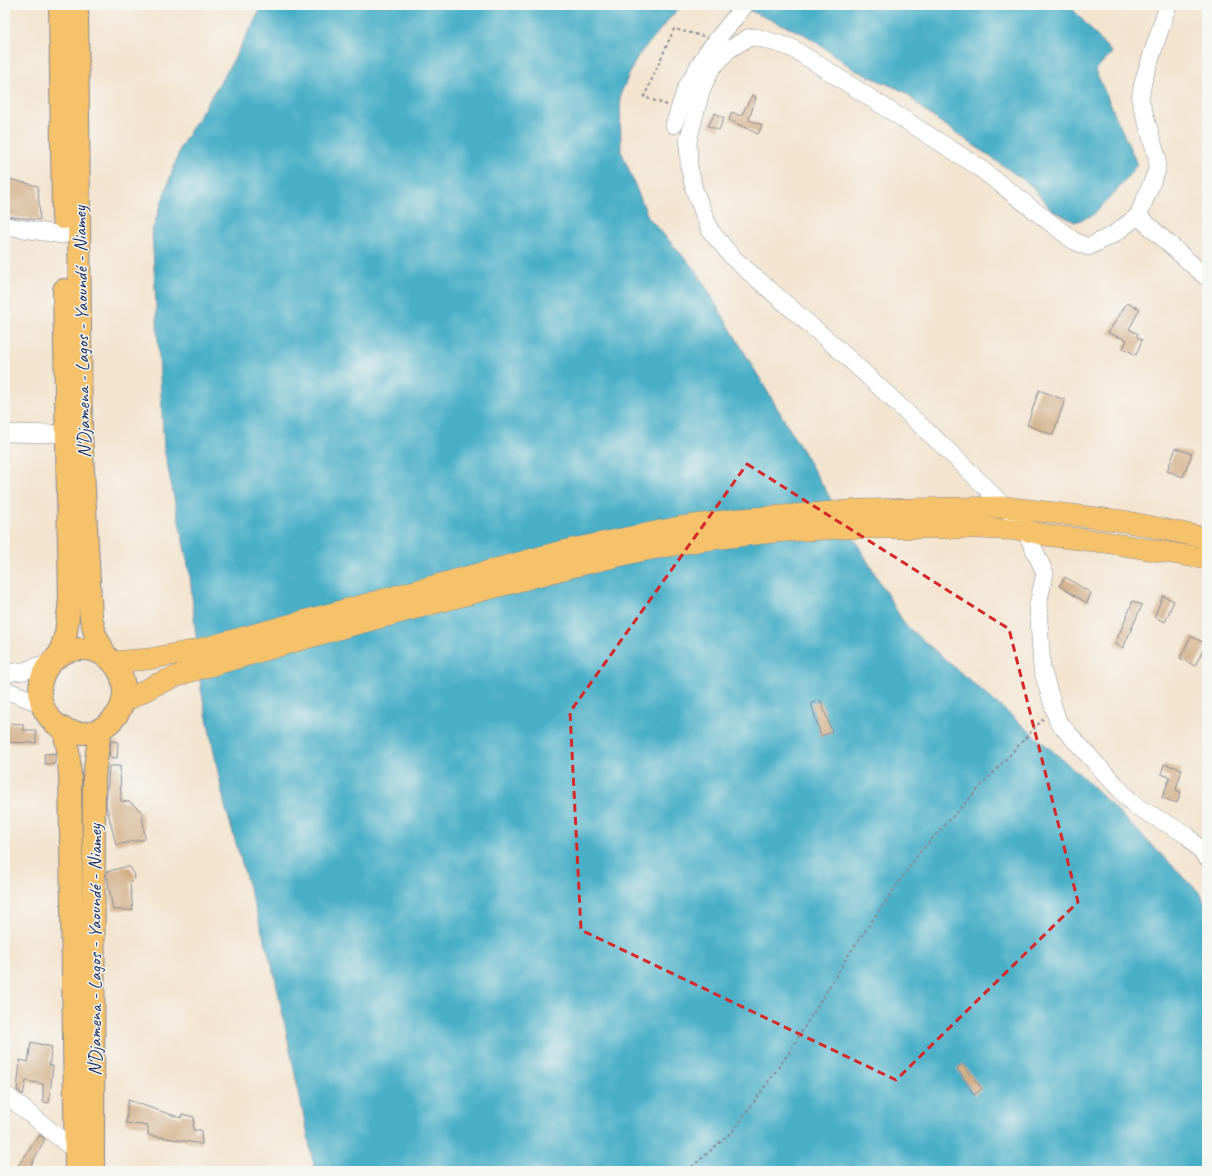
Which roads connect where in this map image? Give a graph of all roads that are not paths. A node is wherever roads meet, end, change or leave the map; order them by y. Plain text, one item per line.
1 (60, 5) edge
2 (77, 5) edge
3 (1168, 5) edge
4 (740, 11) edge
5 (748, 38) junction
6 (677, 117) road end
7 (1138, 216) junction
8 (5, 226) edge
9 (63, 235) junction
10 (1207, 278) edge
11 (5, 433) edge
12 (66, 434) junction
13 (1005, 507) junction
14 (1025, 530) junction
15 (1207, 538) edge
16 (1207, 559) edge
17 (54, 658) junction
18 (109, 659) junction
19 (5, 673) edge
20 (5, 690) edge
21 (122, 703) junction
22 (42, 704) junction
23 (100, 729) junction
24 (64, 730) junction
25 (1207, 858) edge
26 (5, 1094) edge
27 (76, 1161) edge
28 (93, 1171) edge

1 - 9 highway, N'Djamena - Lagos - Yaoundé - Niamey
2 - 18 highway, N'Djamena - Lagos - Yaoundé - Niamey
3 - 7 street
4 - 5 street
4 - 6 street
5 - 7 street
5 - 13 street
7 - 10 street
8 - 9 street
9 - 12 highway, N'Djamena - Lagos - Yaoundé - Niamey
11 - 12 street
12 - 17 highway, N'Djamena - Lagos - Yaoundé - Niamey
13 - 14 street
13 - 15 main road
13 - 18 main road
14 - 16 main road
14 - 21 main road
14 - 25 street
17 - 18 highway
17 - 19 street
17 - 22 highway
18 - 21 highway
20 - 22 street
21 - 23 highway
22 - 24 highway
23 - 24 highway
23 - 28 highway, N'Djamena - Lagos - Yaoundé - Niamey
24 - 27 highway, N'Djamena - Lagos - Yaoundé - Niamey
26 - 27 street

